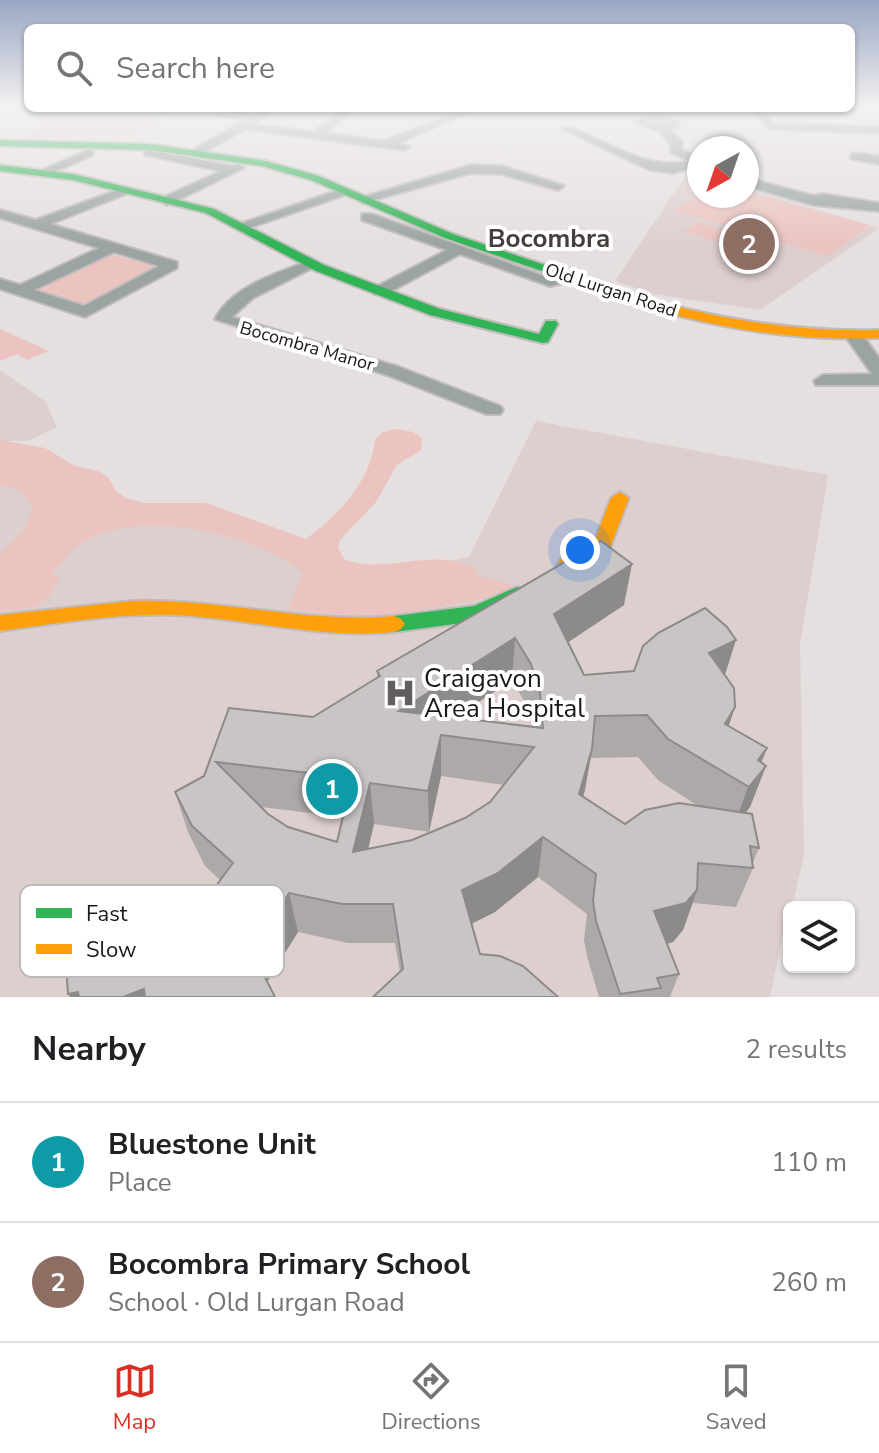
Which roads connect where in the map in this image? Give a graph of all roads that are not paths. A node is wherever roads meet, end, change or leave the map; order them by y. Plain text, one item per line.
1 (91, 153) edge
2 (206, 153) edge
3 (621, 153) edge
4 (152, 156) dead end
5 (855, 157) dead end
6 (879, 160) edge
7 (687, 165) edge
8 (0, 168) edge
9 (41, 173) junction
10 (759, 185) edge
11 (557, 187) dead end
12 (125, 192) junction
13 (167, 201) junction
14 (879, 207) edge
15 (362, 212) junction
16 (0, 214) edge
17 (36, 225) junction
18 (241, 226) junction
19 (111, 248) junction
20 (459, 249) junction
21 (313, 264) junction
22 (546, 283) dead end
23 (0, 284) edge
24 (20, 291) junction
25 (380, 291) junction
26 (879, 334) edge
27 (550, 335) dead end
28 (855, 337) junction
29 (879, 371) edge
30 (879, 379) edge
31 (823, 381) dead end
32 (493, 410) dead end
33 (620, 498) dead end
34 (551, 574) edge
35 (535, 585) edge
36 (0, 623) edge

1 - 9 street
2 - 15 street, Old Lurgan Road
3 - 7 street
4 - 13 street
5 - 6 street
8 - 9 street
9 - 12 street
10 - 14 street
11 - 15 street
12 - 13 street
12 - 17 street
13 - 18 street
15 - 18 street
15 - 20 street
15 - 28 street, Old Lurgan Road
16 - 17 street
17 - 19 street
18 - 21 street
19 - 24 street
19 - 24 street
20 - 22 street
20 - 25 street
21 - 25 street
21 - 32 street, Bocombra Manor
23 - 24 street
25 - 27 street
26 - 28 street, Old Lurgan Road
28 - 29 street
30 - 31 street
33 - 34 street
35 - 36 street

